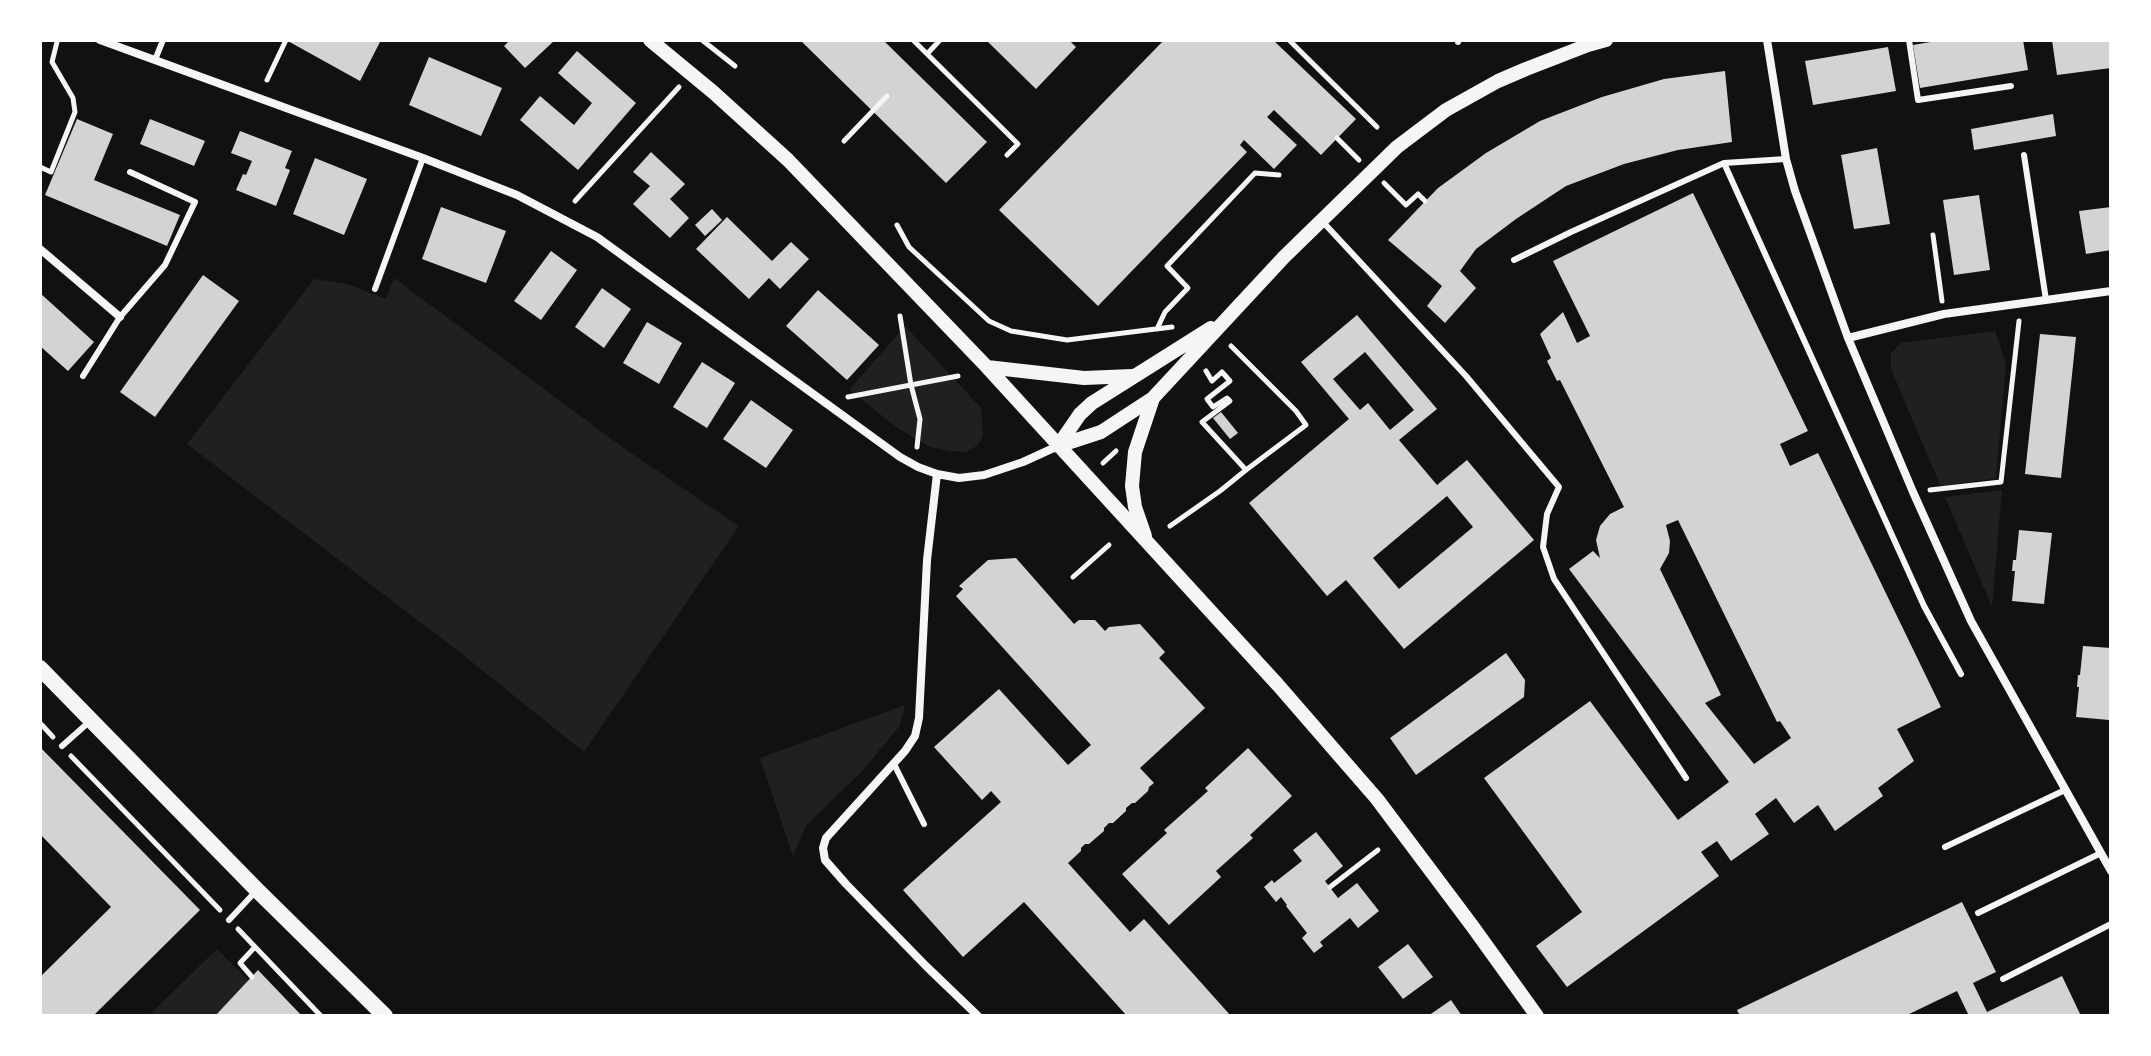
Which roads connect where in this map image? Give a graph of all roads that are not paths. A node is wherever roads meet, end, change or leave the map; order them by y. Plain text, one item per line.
1 (100, 40) edge
2 (163, 40) edge
3 (650, 40) edge
4 (1606, 40) edge
5 (1767, 40) edge
6 (1909, 40) edge
7 (155, 60) junction
8 (2011, 86) dead end
9 (2024, 155) dead end
10 (423, 158) junction
11 (1786, 159) junction
12 (1724, 163) junction
13 (130, 172) dead end
14 (1322, 221) junction
15 (40, 249) edge
16 (1514, 260) dead end
17 (375, 289) dead end
18 (2111, 291) edge
19 (2046, 300) junction
20 (120, 317) junction
21 (1228, 318) junction
22 (1848, 338) junction
23 (987, 367) junction
24 (83, 376) dead end
25 (1132, 376) junction
26 (1153, 398) junction
27 (1058, 446) junction
28 (937, 474) junction
29 (1148, 544) junction
30 (40, 668) edge
31 (1961, 674) dead end
32 (91, 720) junction
33 (62, 746) road end
34 (894, 764) junction
35 (1686, 778) dead end
36 (2065, 790) junction
37 (924, 824) dead end
38 (1945, 847) dead end
39 (2101, 853) junction
40 (2111, 871) edge
41 (257, 890) junction
42 (1978, 913) dead end
43 (229, 920) road end
44 (2111, 924) edge
45 (2003, 979) dead end
46 (385, 1016) edge
47 (978, 1016) edge
48 (1537, 1016) edge

1 - 7 street
2 - 7 lane
3 - 23 street
4 - 14 street
5 - 11 street
6 - 8 lane
7 - 10 street
9 - 19 lane
10 - 17 lane
10 - 28 street
11 - 12 lane
11 - 22 street
12 - 16 lane
12 - 31 lane
13 - 20 lane
14 - 21 street
14 - 35 lane
15 - 20 street
18 - 19 street
19 - 22 street
20 - 24 lane
21 - 25 street
21 - 26 street
22 - 36 street
23 - 25 street
23 - 27 street
25 - 27 street
26 - 27 street
26 - 29 street
27 - 28 street
27 - 29 street
28 - 34 street
29 - 48 street
30 - 32 main road
32 - 33 lane
32 - 41 main road
34 - 37 lane
34 - 47 street
36 - 38 lane
36 - 39 street
39 - 40 street
39 - 42 lane
41 - 43 lane
41 - 46 main road
44 - 45 lane

